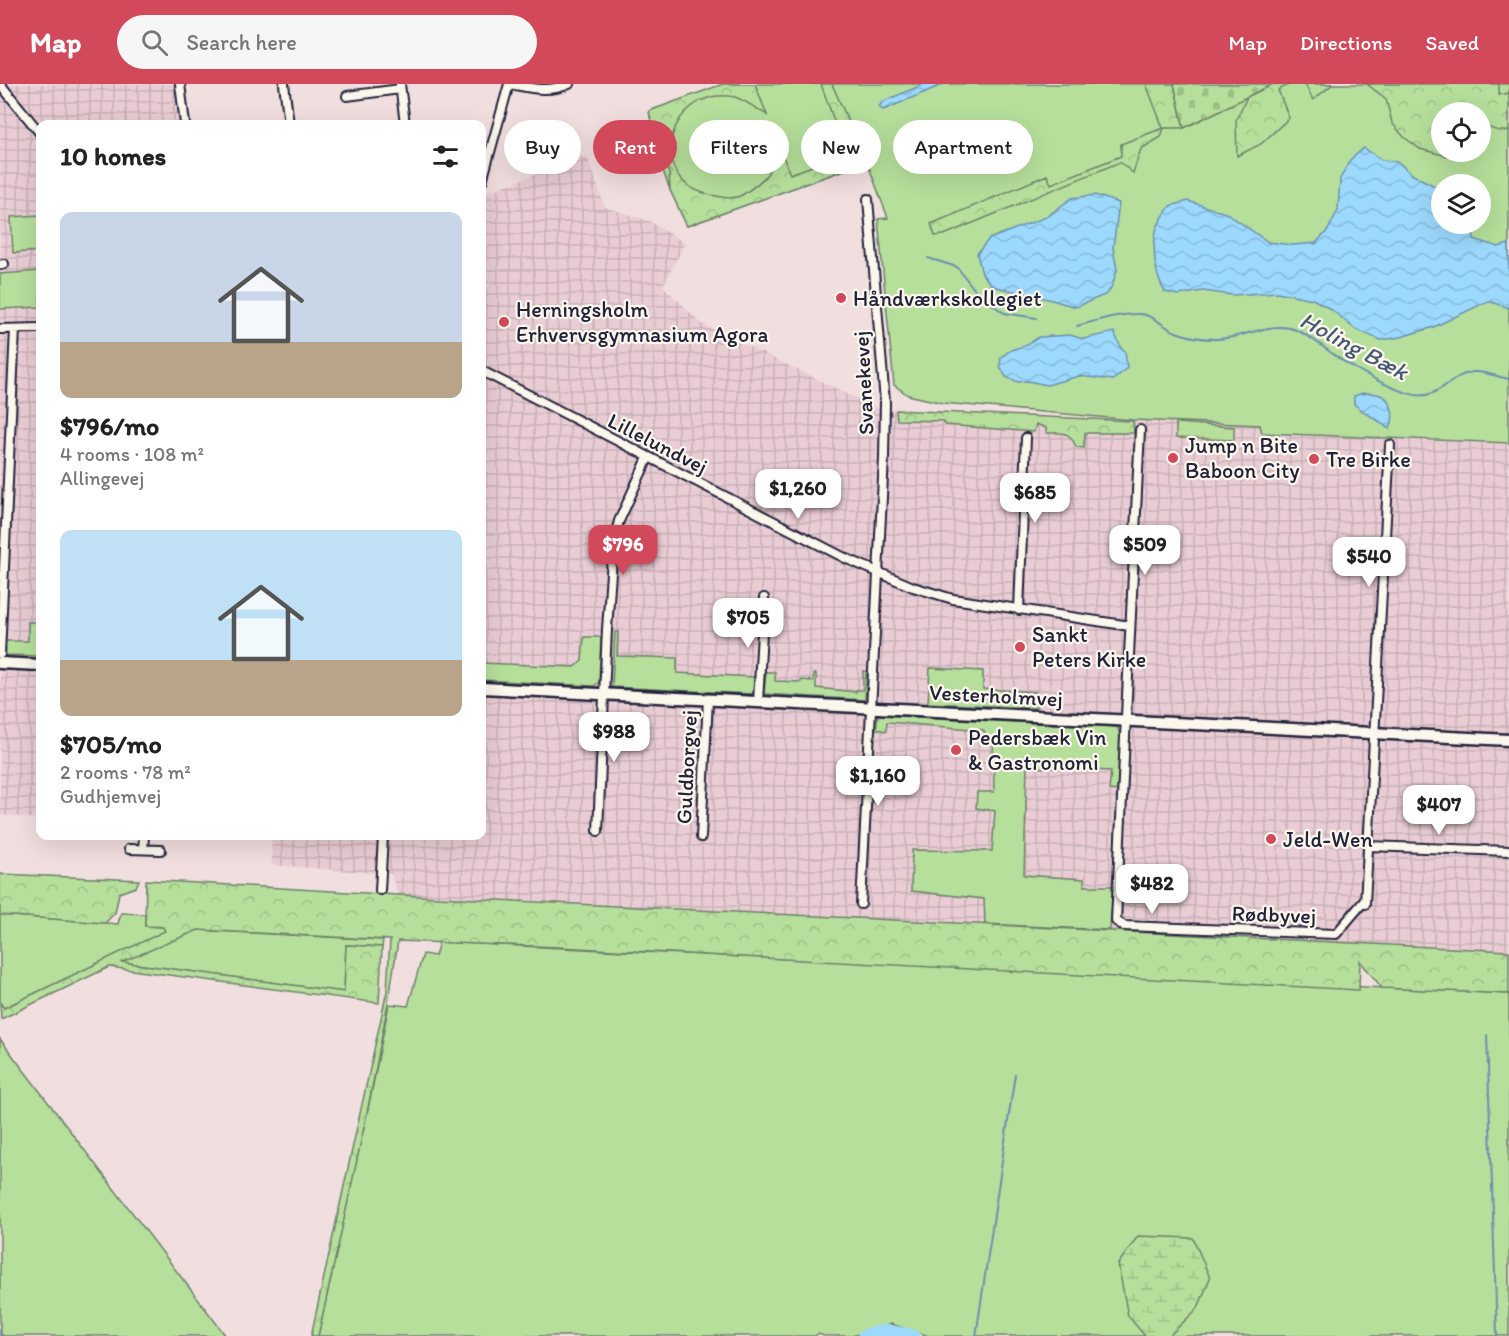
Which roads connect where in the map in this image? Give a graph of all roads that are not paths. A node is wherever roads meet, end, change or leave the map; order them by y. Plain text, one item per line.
1 (0, 84) edge
2 (180, 84) edge
3 (284, 84) edge
4 (509, 84) edge
5 (568, 84) edge
6 (400, 87) edge
7 (347, 96) dead end
8 (184, 120) edge
9 (288, 120) edge
10 (404, 120) edge
11 (36, 128) edge
12 (486, 167) edge
13 (868, 199) dead end
14 (15, 328) junction
15 (36, 328) edge
16 (0, 329) edge
17 (486, 373) edge
18 (1140, 430) dead end
19 (1026, 438) dead end
20 (1390, 445) dead end
21 (648, 458) junction
22 (878, 573) junction
23 (764, 598) dead end
24 (1019, 610) junction
25 (1130, 626) junction
26 (0, 654) edge
27 (0, 663) edge
28 (36, 665) edge
29 (486, 688) edge
30 (604, 694) junction
31 (708, 699) junction
32 (758, 702) junction
33 (871, 708) junction
34 (1125, 720) junction
35 (1373, 734) junction
36 (1509, 740) edge
37 (598, 831) dead end
38 (701, 837) dead end
39 (144, 840) edge
40 (383, 840) edge
41 (1368, 846) junction
42 (129, 849) dead end
43 (143, 849) junction
44 (161, 850) dead end
45 (1509, 851) edge
46 (380, 890) dead end
47 (861, 904) dead end

1 - 11 street
2 - 8 street
3 - 9 street
4 - 5 street
4 - 12 street
6 - 7 street
6 - 10 street
13 - 22 street, Svanekevej
14 - 15 street
14 - 16 street
14 - 26 street
17 - 21 street, Lillelundvej
18 - 25 street
19 - 24 street
20 - 35 street
21 - 22 street, Lillelundvej
21 - 30 street
22 - 24 street, Lillelundvej
22 - 33 street, Svanekevej
23 - 32 street
24 - 25 street, Lillelundvej
25 - 34 street
27 - 28 street
29 - 30 street, Vesterholmvej
30 - 31 street, Vesterholmvej
30 - 37 street
31 - 32 street, Vesterholmvej
31 - 38 street, Guldborgvej
32 - 33 street, Vesterholmvej
33 - 34 street, Vesterholmvej
33 - 47 street, Svanekevej
34 - 35 street, Vesterholmvej
34 - 41 street, Rødbyvej
35 - 36 street, Vesterholmvej
35 - 41 street
39 - 43 street
40 - 46 street
41 - 45 street
42 - 43 street
43 - 44 street

